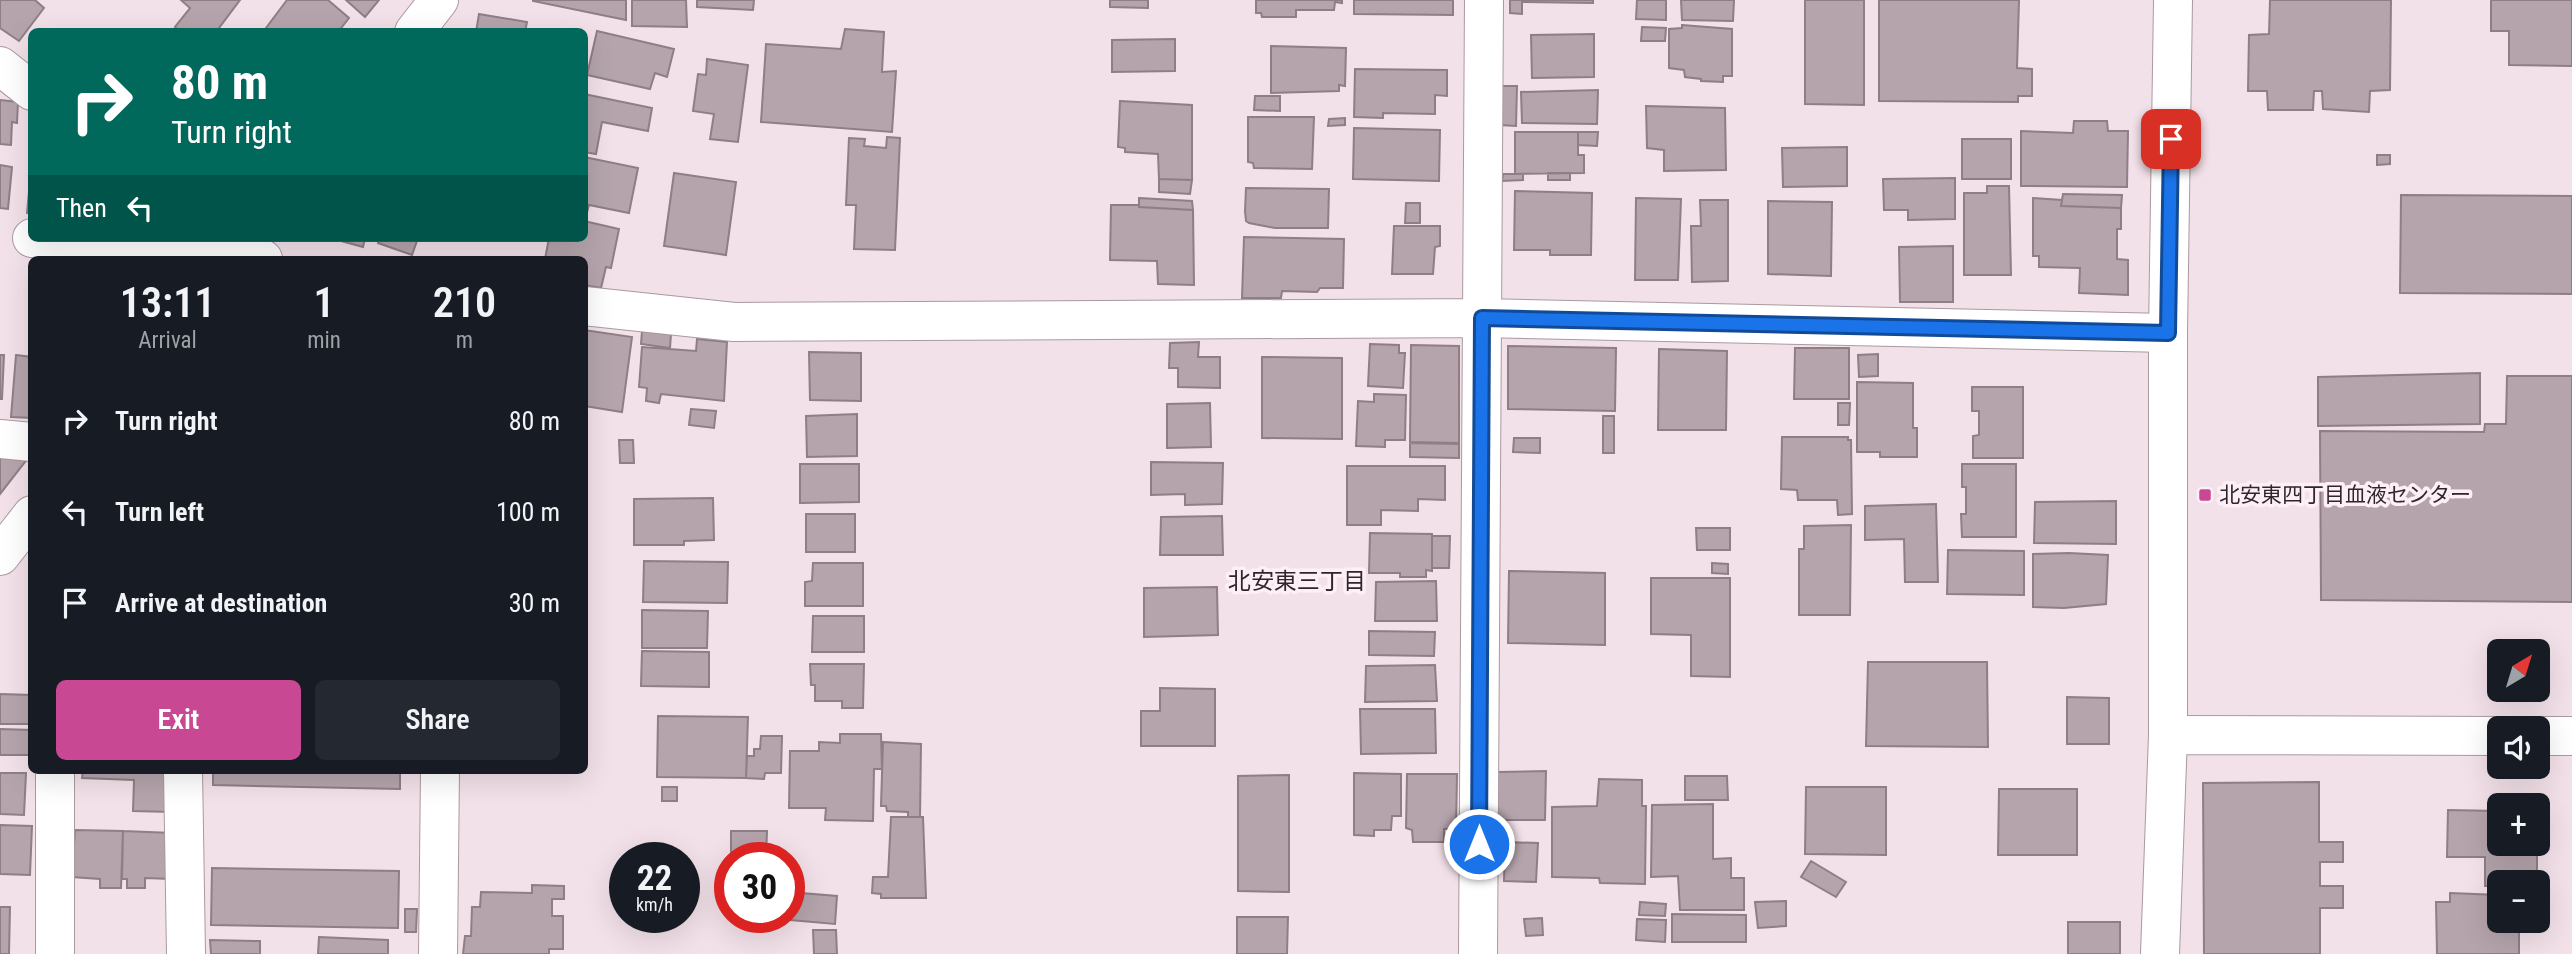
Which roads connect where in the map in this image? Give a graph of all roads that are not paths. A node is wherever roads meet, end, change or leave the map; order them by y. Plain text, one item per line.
1 (439, 0) edge
2 (1484, 0) edge
3 (2173, 0) edge
4 (417, 28) edge
5 (0, 66) edge
6 (28, 88) edge
7 (0, 235) edge
8 (28, 238) edge
9 (102, 242) edge
10 (241, 250) edge
11 (588, 306) edge
12 (1482, 318) junction
13 (2168, 333) junction
14 (0, 439) edge
15 (28, 442) edge
16 (28, 520) edge
17 (0, 556) edge
18 (2168, 735) junction
19 (2487, 736) edge
20 (2550, 736) edge
21 (2572, 736) edge
22 (55, 774) edge
23 (183, 774) edge
24 (440, 774) edge
25 (55, 954) edge
26 (186, 954) edge
27 (438, 954) edge
28 (1478, 954) edge
29 (2160, 954) edge

1 - 4 street
2 - 12 street
3 - 13 street
5 - 6 street
7 - 8 street
9 - 10 street
11 - 12 street
12 - 13 street
12 - 28 street
13 - 18 street
14 - 15 street
16 - 17 street
18 - 19 street
18 - 29 street
20 - 21 street
22 - 25 street
23 - 26 street
24 - 27 street

